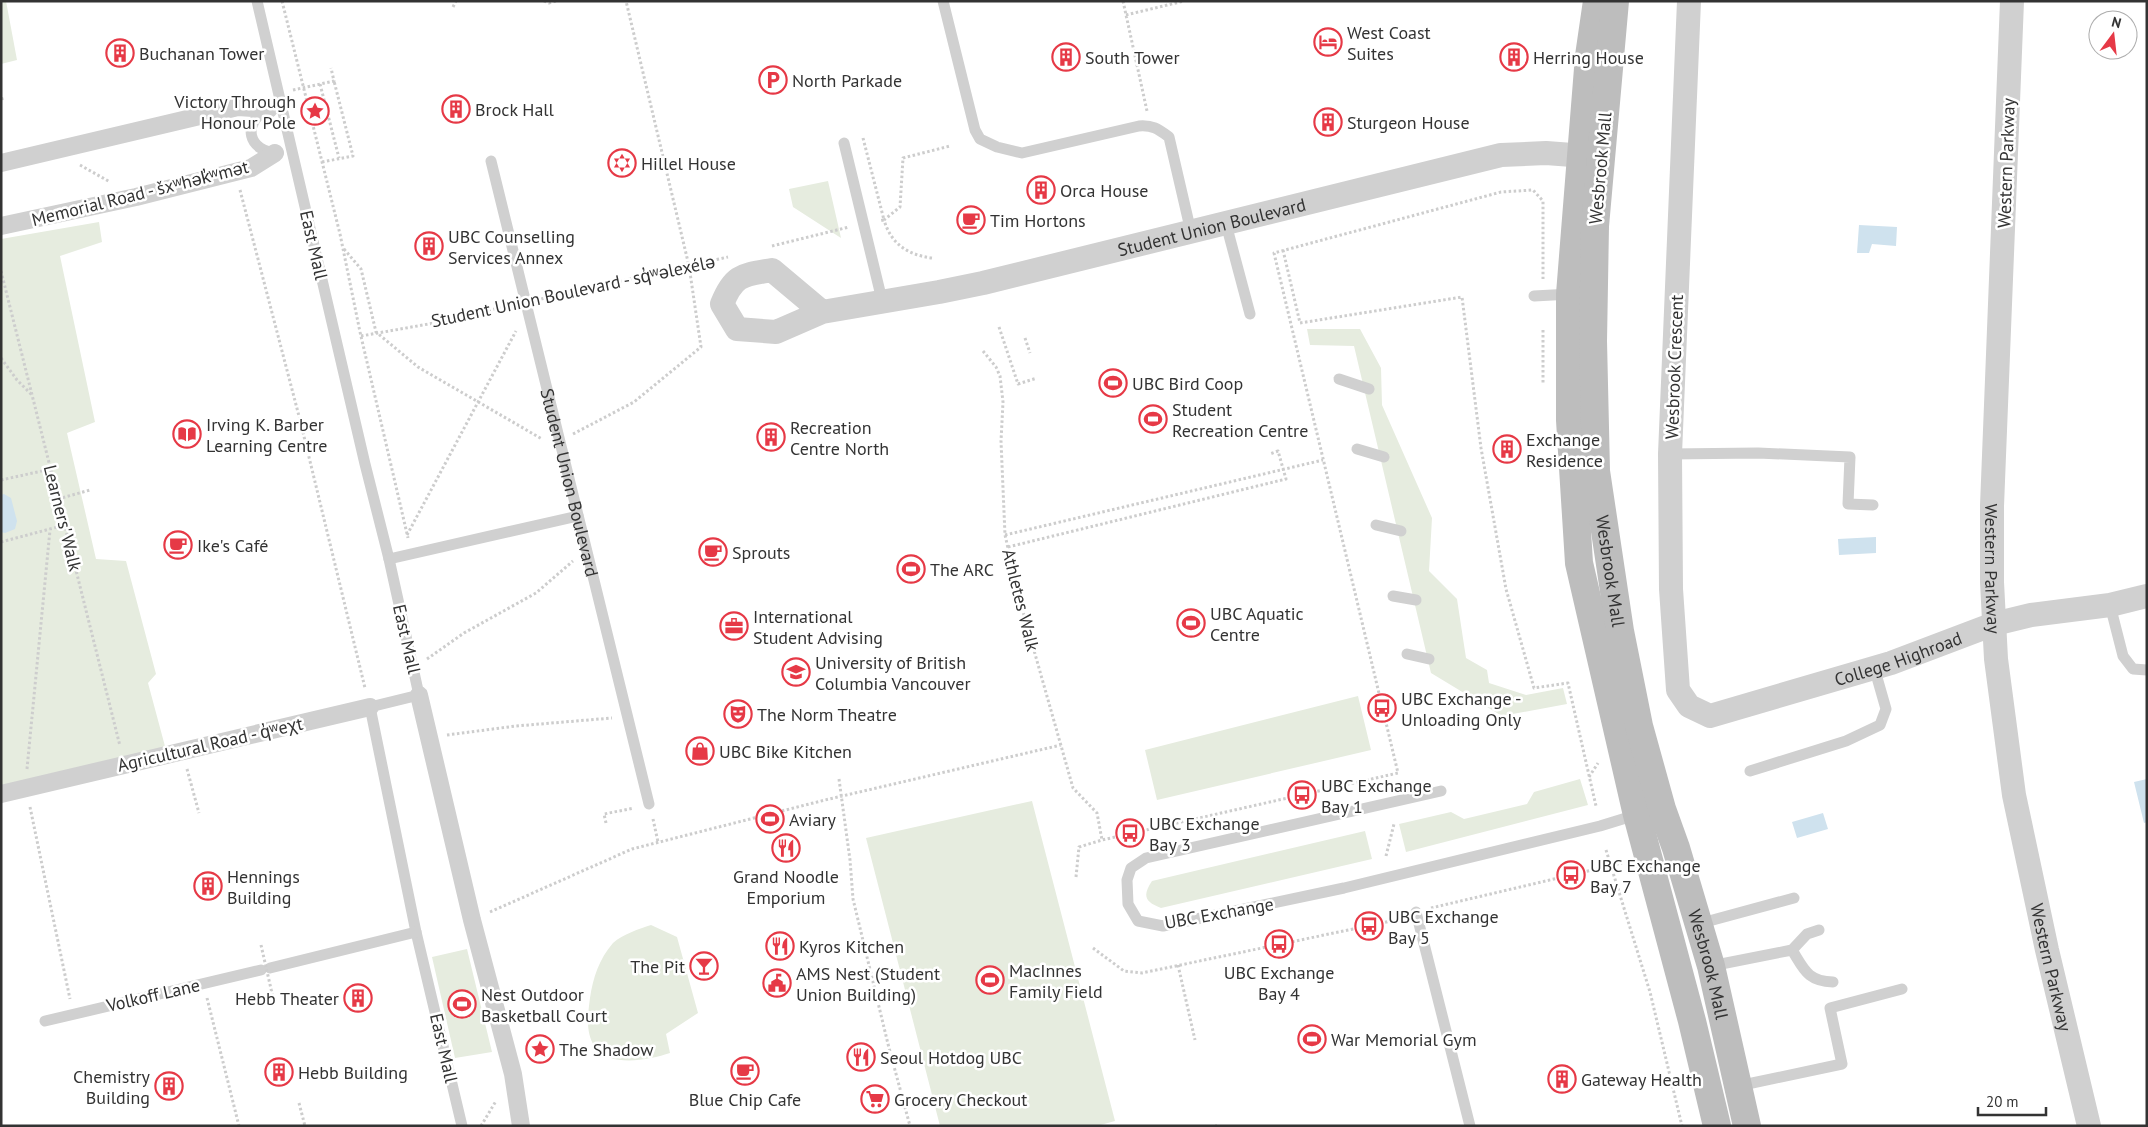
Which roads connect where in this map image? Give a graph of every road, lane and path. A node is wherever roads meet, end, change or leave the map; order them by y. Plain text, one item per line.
1 (257, 1) edge
2 (282, 1) edge
3 (456, 1) edge
4 (544, 1) edge
5 (556, 1) edge
6 (626, 1) edge
7 (943, 1) edge
8 (1123, 1) edge
9 (1184, 1) edge
10 (1597, 1) edge
11 (1615, 1) edge
12 (1689, 1) edge
13 (2012, 1) edge
14 (453, 7) dead end
15 (1126, 14) junction
16 (331, 68) dead end
17 (334, 81) junction
18 (320, 84) junction
19 (303, 88) junction
20 (275, 107) junction
21 (1150, 125) junction
22 (844, 142) dead end
23 (950, 146) dead end
24 (54, 150) junction
25 (284, 153) junction
26 (1591, 157) junction
27 (339, 158) junction
28 (491, 161) dead end
29 (322, 162) junction
30 (1, 163) edge
31 (235, 172) junction
32 (136, 197) junction
33 (864, 224) junction
34 (1226, 224) junction
35 (1, 226) edge
36 (1191, 232) junction
37 (770, 247) dead end
38 (343, 248) junction
39 (1284, 250) junction
40 (734, 255) dead end
41 (932, 258) dead end
42 (690, 266) junction
43 (1, 272) edge
44 (1581, 294) junction
45 (1539, 296) junction
46 (882, 300) junction
47 (526, 305) junction
48 (822, 312) dead end
49 (1250, 314) dead end
50 (999, 327) dead end
51 (376, 332) junction
52 (361, 336) junction
53 (1025, 338) dead end
54 (983, 351) dead end
55 (1030, 354) dead end
56 (1, 358) edge
57 (1037, 378) dead end
58 (1339, 379) dead end
59 (1543, 388) dead end
60 (1369, 389) dead end
61 (32, 396) junction
62 (478, 402) junction
63 (561, 446) junction
64 (1357, 449) dead end
65 (1270, 454) dead end
66 (1670, 454) junction
67 (1384, 457) dead end
68 (1323, 460) junction
69 (51, 469) junction
70 (1283, 469) junction
71 (1, 480) edge
72 (90, 490) dead end
73 (58, 499) junction
74 (1872, 505) dead end
75 (578, 516) junction
76 (65, 525) junction
77 (1376, 526) dead end
78 (50, 530) junction
79 (1401, 531) dead end
80 (1005, 535) junction
81 (407, 536) junction
82 (1, 542) edge
83 (1008, 547) junction
84 (586, 549) junction
85 (411, 554) junction
86 (389, 559) junction
87 (1393, 596) dead end
88 (2147, 596) edge
89 (1416, 600) dead end
90 (2110, 605) junction
91 (1994, 624) junction
92 (1407, 654) dead end
93 (1429, 659) dead end
94 (414, 667) junction
95 (1874, 668) junction
96 (2147, 670) edge
97 (419, 695) junction
98 (370, 707) junction
99 (1710, 716) joint
100 (628, 718) junction
101 (429, 737) junction
102 (1061, 745) junction
103 (183, 751) junction
104 (1596, 754) dead end
105 (125, 765) junction
106 (1750, 771) dead end
107 (1589, 777) junction
108 (839, 779) dead end
109 (26, 788) junction
110 (1441, 791) dead end
111 (1, 794) edge
112 (842, 797) junction
113 (649, 804) junction
114 (1596, 806) dead end
115 (1650, 812) junction
116 (199, 813) dead end
117 (606, 823) dead end
118 (1394, 824) dead end
119 (1102, 840) junction
120 (658, 842) junction
121 (1606, 850) dead end
122 (1386, 856) dead end
123 (1622, 863) dead end
124 (1611, 865) junction
125 (1076, 877) dead end
126 (1794, 898) dead end
127 (1416, 912) junction
128 (472, 920) junction
129 (1698, 924) junction
130 (1819, 930) dead end
131 (416, 932) junction
132 (261, 945) dead end
133 (1093, 948) dead end
134 (1792, 950) junction
135 (1178, 965) junction
136 (1711, 966) junction
137 (1833, 982) dead end
138 (204, 984) junction
139 (1902, 989) dead end
140 (274, 1002) dead end
141 (73, 1014) junction
142 (45, 1021) dead end
143 (1195, 1040) dead end
144 (1738, 1086) junction
145 (299, 1103) dead end
146 (240, 1126) edge
147 (304, 1126) edge
148 (462, 1126) edge
149 (521, 1126) edge
150 (910, 1126) edge
151 (1470, 1126) edge
152 (1682, 1126) edge
153 (1717, 1126) edge
154 (1747, 1126) edge
155 (2089, 1126) edge

1 - 20 lane, East Mall
2 - 19 path
3 - 14 path
4 - 5 path
6 - 42 path
7 - 21 lane
8 - 15 path
9 - 15 path
10 - 26 main road, Wesbrook Mall
11 - 26 main road, Wesbrook Mall
12 - 66 street, Wesbrook Crescent
13 - 91 street, Western Parkway
15 - 21 path
16 - 17 path
17 - 18 path
17 - 27 path
18 - 19 path
18 - 27 path
19 - 29 path
20 - 24 street
20 - 25 lane, East Mall
20 - 25 lane
21 - 36 lane
22 - 33 lane
23 - 41 path
24 - 30 street
24 - 32 path
25 - 31 street, Memorial Road - šxʷhək̓ʷmət
25 - 86 lane, East Mall
26 - 34 street, Student Union Boulevard
26 - 44 main road, Wesbrook Mall
27 - 29 path
28 - 47 lane, Student Union Boulevard
29 - 38 path
31 - 32 street, Memorial Road - šxʷhək̓ʷmət
31 - 98 path
32 - 35 street, Memorial Road - šxʷhək̓ʷmət
33 - 37 path
33 - 46 lane
34 - 36 street, Student Union Boulevard
34 - 49 lane
36 - 46 street, Student Union Boulevard
38 - 51 path
38 - 52 path
39 - 45 path
39 - 68 path
39 - 107 path
40 - 42 path, Student Union Boulevard - sq̓ʷəlexélə
42 - 47 path, Student Union Boulevard - sq̓ʷəlexélə
42 - 63 path
43 - 61 path, Learners' Walk
44 - 45 lane
44 - 115 main road, Wesbrook Mall
45 - 59 path
46 - 48 street, Student Union Boulevard
47 - 51 path, Student Union Boulevard - sq̓ʷəlexélə
47 - 62 path
47 - 63 lane, Student Union Boulevard
50 - 57 path
51 - 52 path, Student Union Boulevard - sq̓ʷəlexélə
51 - 62 path
52 - 81 path
53 - 55 path
54 - 80 path, Athletes Walk
56 - 61 path
58 - 60 lane
61 - 69 path, Learners' Walk
62 - 63 path
62 - 81 path
63 - 75 lane, Student Union Boulevard
64 - 67 lane
65 - 70 path
66 - 74 lane
66 - 99 street, Wesbrook Crescent
68 - 70 path
68 - 119 path
69 - 71 path
69 - 73 path, Learners' Walk
70 - 80 path
70 - 83 path
72 - 73 path
73 - 76 path, Learners' Walk
75 - 84 lane, Student Union Boulevard
75 - 85 lane
76 - 78 path
76 - 105 path, Learners' Walk
77 - 79 lane
78 - 82 path
78 - 109 path
80 - 83 path, Athletes Walk
81 - 85 path
83 - 102 path, Athletes Walk
84 - 94 path
84 - 100 lane, Student Union Boulevard
85 - 86 lane
86 - 94 lane, East Mall
87 - 89 lane
88 - 90 street, College Highroad
90 - 91 street, College Highroad
90 - 96 lane
91 - 95 street, College Highroad
91 - 155 street, Western Parkway
92 - 93 lane
94 - 97 lane, East Mall
95 - 99 street, College Highroad
95 - 106 lane
97 - 98 lane, Agricultural Road - q̓ʷeχt
97 - 101 street, East Mall
98 - 103 street, Agricultural Road - q̓ʷeχt
98 - 131 lane, East Mall
100 - 101 path
100 - 113 lane, Student Union Boulevard
101 - 128 street, East Mall
102 - 112 path
102 - 119 path, Athletes Walk
103 - 105 street, Agricultural Road - q̓ʷeχt
103 - 116 path
104 - 107 path
105 - 109 street, Agricultural Road - q̓ʷeχt
107 - 114 path
108 - 112 path
109 - 111 street, Agricultural Road - q̓ʷeχt
109 - 141 path
110 - 115 lane, UBC Exchange
112 - 120 path
112 - 150 path
113 - 117 path
113 - 120 path
115 - 129 main road, Wesbrook Mall
115 - 153 main road, Wesbrook Mall
118 - 122 path
119 - 125 path
120 - 128 path
121 - 124 path
123 - 124 path
124 - 127 path
124 - 152 path
126 - 129 lane
127 - 135 path
127 - 151 lane
128 - 149 street, East Mall
129 - 136 main road, Wesbrook Mall
130 - 134 lane
131 - 138 lane, Volkoff Lane
131 - 148 lane, East Mall
132 - 140 path, bridge
133 - 135 path
134 - 136 lane
134 - 137 lane
135 - 143 path
136 - 144 main road, Wesbrook Mall
138 - 141 lane, Volkoff Lane
138 - 146 path
139 - 144 lane
141 - 142 lane, Volkoff Lane
144 - 154 main road, Wesbrook Mall
145 - 147 path

